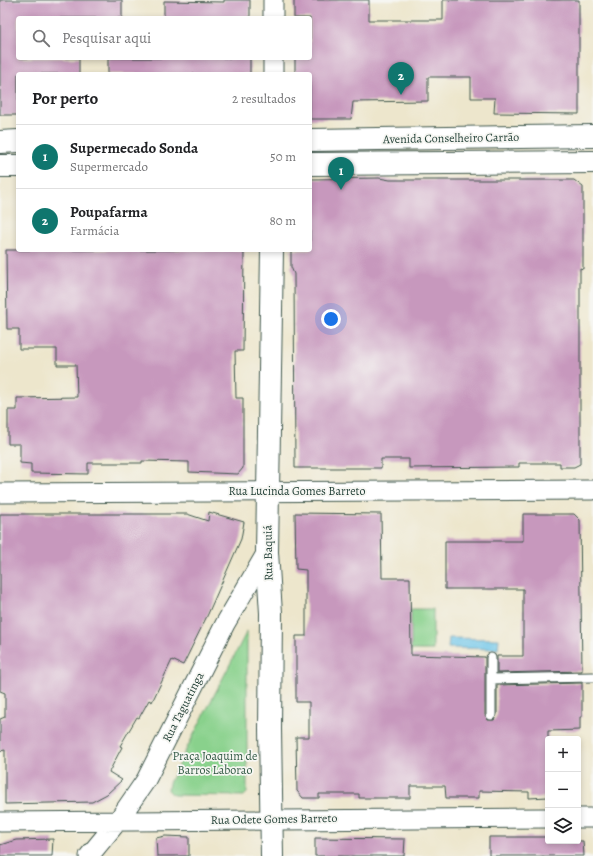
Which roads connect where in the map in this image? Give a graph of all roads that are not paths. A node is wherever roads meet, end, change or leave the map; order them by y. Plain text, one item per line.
1 (273, 0) edge
2 (273, 16) edge
3 (273, 60) edge
4 (273, 72) edge
5 (593, 136) edge
6 (312, 140) edge
7 (0, 142) edge
8 (16, 142) edge
9 (593, 162) edge
10 (312, 164) edge
11 (0, 166) edge
12 (16, 166) edge
13 (272, 252) edge
14 (593, 490) edge
15 (268, 491) junction
16 (0, 493) edge
17 (267, 552) junction
18 (491, 658) dead end
19 (593, 677) edge
20 (491, 679) junction
21 (491, 715) dead end
22 (545, 818) edge
23 (581, 818) edge
24 (593, 818) edge
25 (273, 819) junction
26 (0, 822) edge
27 (117, 822) junction
28 (89, 856) edge
29 (272, 856) edge

1 - 2 street
3 - 4 street
5 - 6 street, Avenida Conselheiro Carrão
7 - 8 street
9 - 10 street, Avenida Conselheiro Carrão
11 - 12 street
13 - 15 street, Rua Baquiá
14 - 15 street, Rua Lucinda Gomes Barreto
15 - 16 street, Rua Lucinda Gomes Barreto
15 - 17 street, Rua Baquiá
17 - 25 street, Rua Baquiá
17 - 27 street, Rua Taguatinga
18 - 20 lane
19 - 20 lane
20 - 21 lane
22 - 25 street, Rua Odete Gomes Barreto
23 - 24 street
25 - 27 street, Rua Odete Gomes Barreto
25 - 29 street, Rua Baquiá
26 - 27 street, Rua Odete Gomes Barreto
27 - 28 street, Rua Taguatinga

